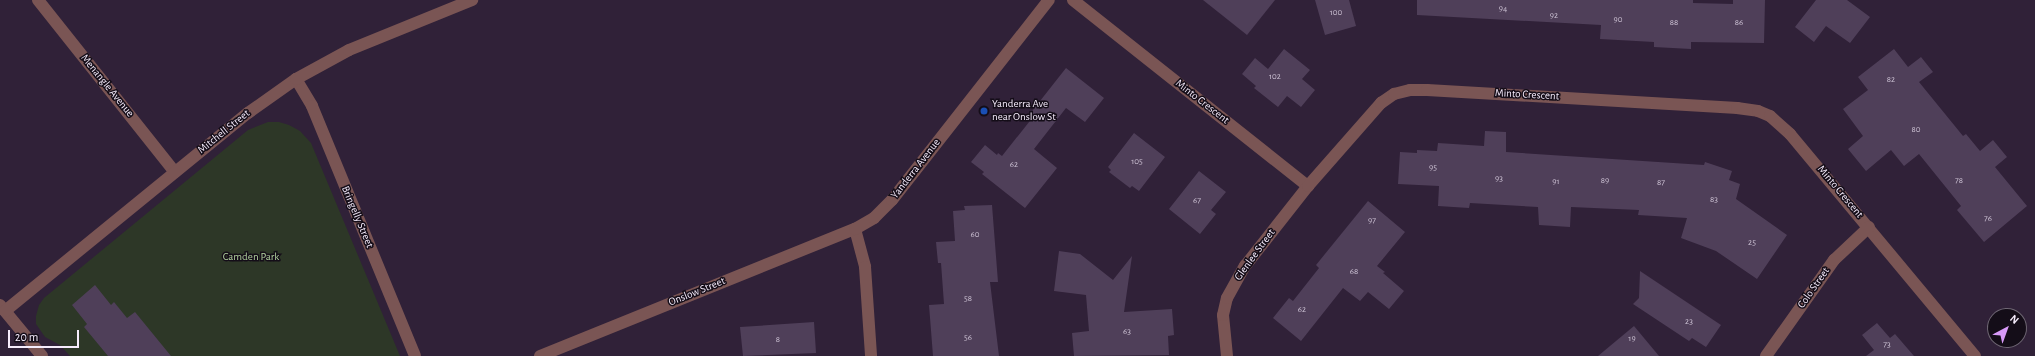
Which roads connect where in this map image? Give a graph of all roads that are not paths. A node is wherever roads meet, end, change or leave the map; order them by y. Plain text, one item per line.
1 (38, 0) edge
2 (472, 0) edge
3 (1049, 0) edge
4 (1073, 0) edge
5 (296, 79) junction
6 (175, 172) junction
7 (1308, 186) junction
8 (1869, 227) junction
9 (855, 229) junction
10 (3, 308) edge
11 (42, 356) edge
12 (415, 356) edge
13 (540, 356) edge
14 (871, 356) edge
15 (1227, 356) edge
16 (1766, 356) edge
17 (1975, 356) edge

1 - 6 street, Menangle Avenue
2 - 5 street, Mitchell Street
3 - 9 street, Yanderra Avenue
4 - 7 street, Minto Crescent
5 - 6 street, Mitchell Street
5 - 12 street, Bringelly Street
6 - 10 street, Mitchell Street
7 - 8 street, Minto Crescent
7 - 15 street, Glenlee Street
8 - 16 street, Colo Street
8 - 17 street, Minto Crescent
9 - 13 street, Onslow Street
9 - 14 street
10 - 11 street

